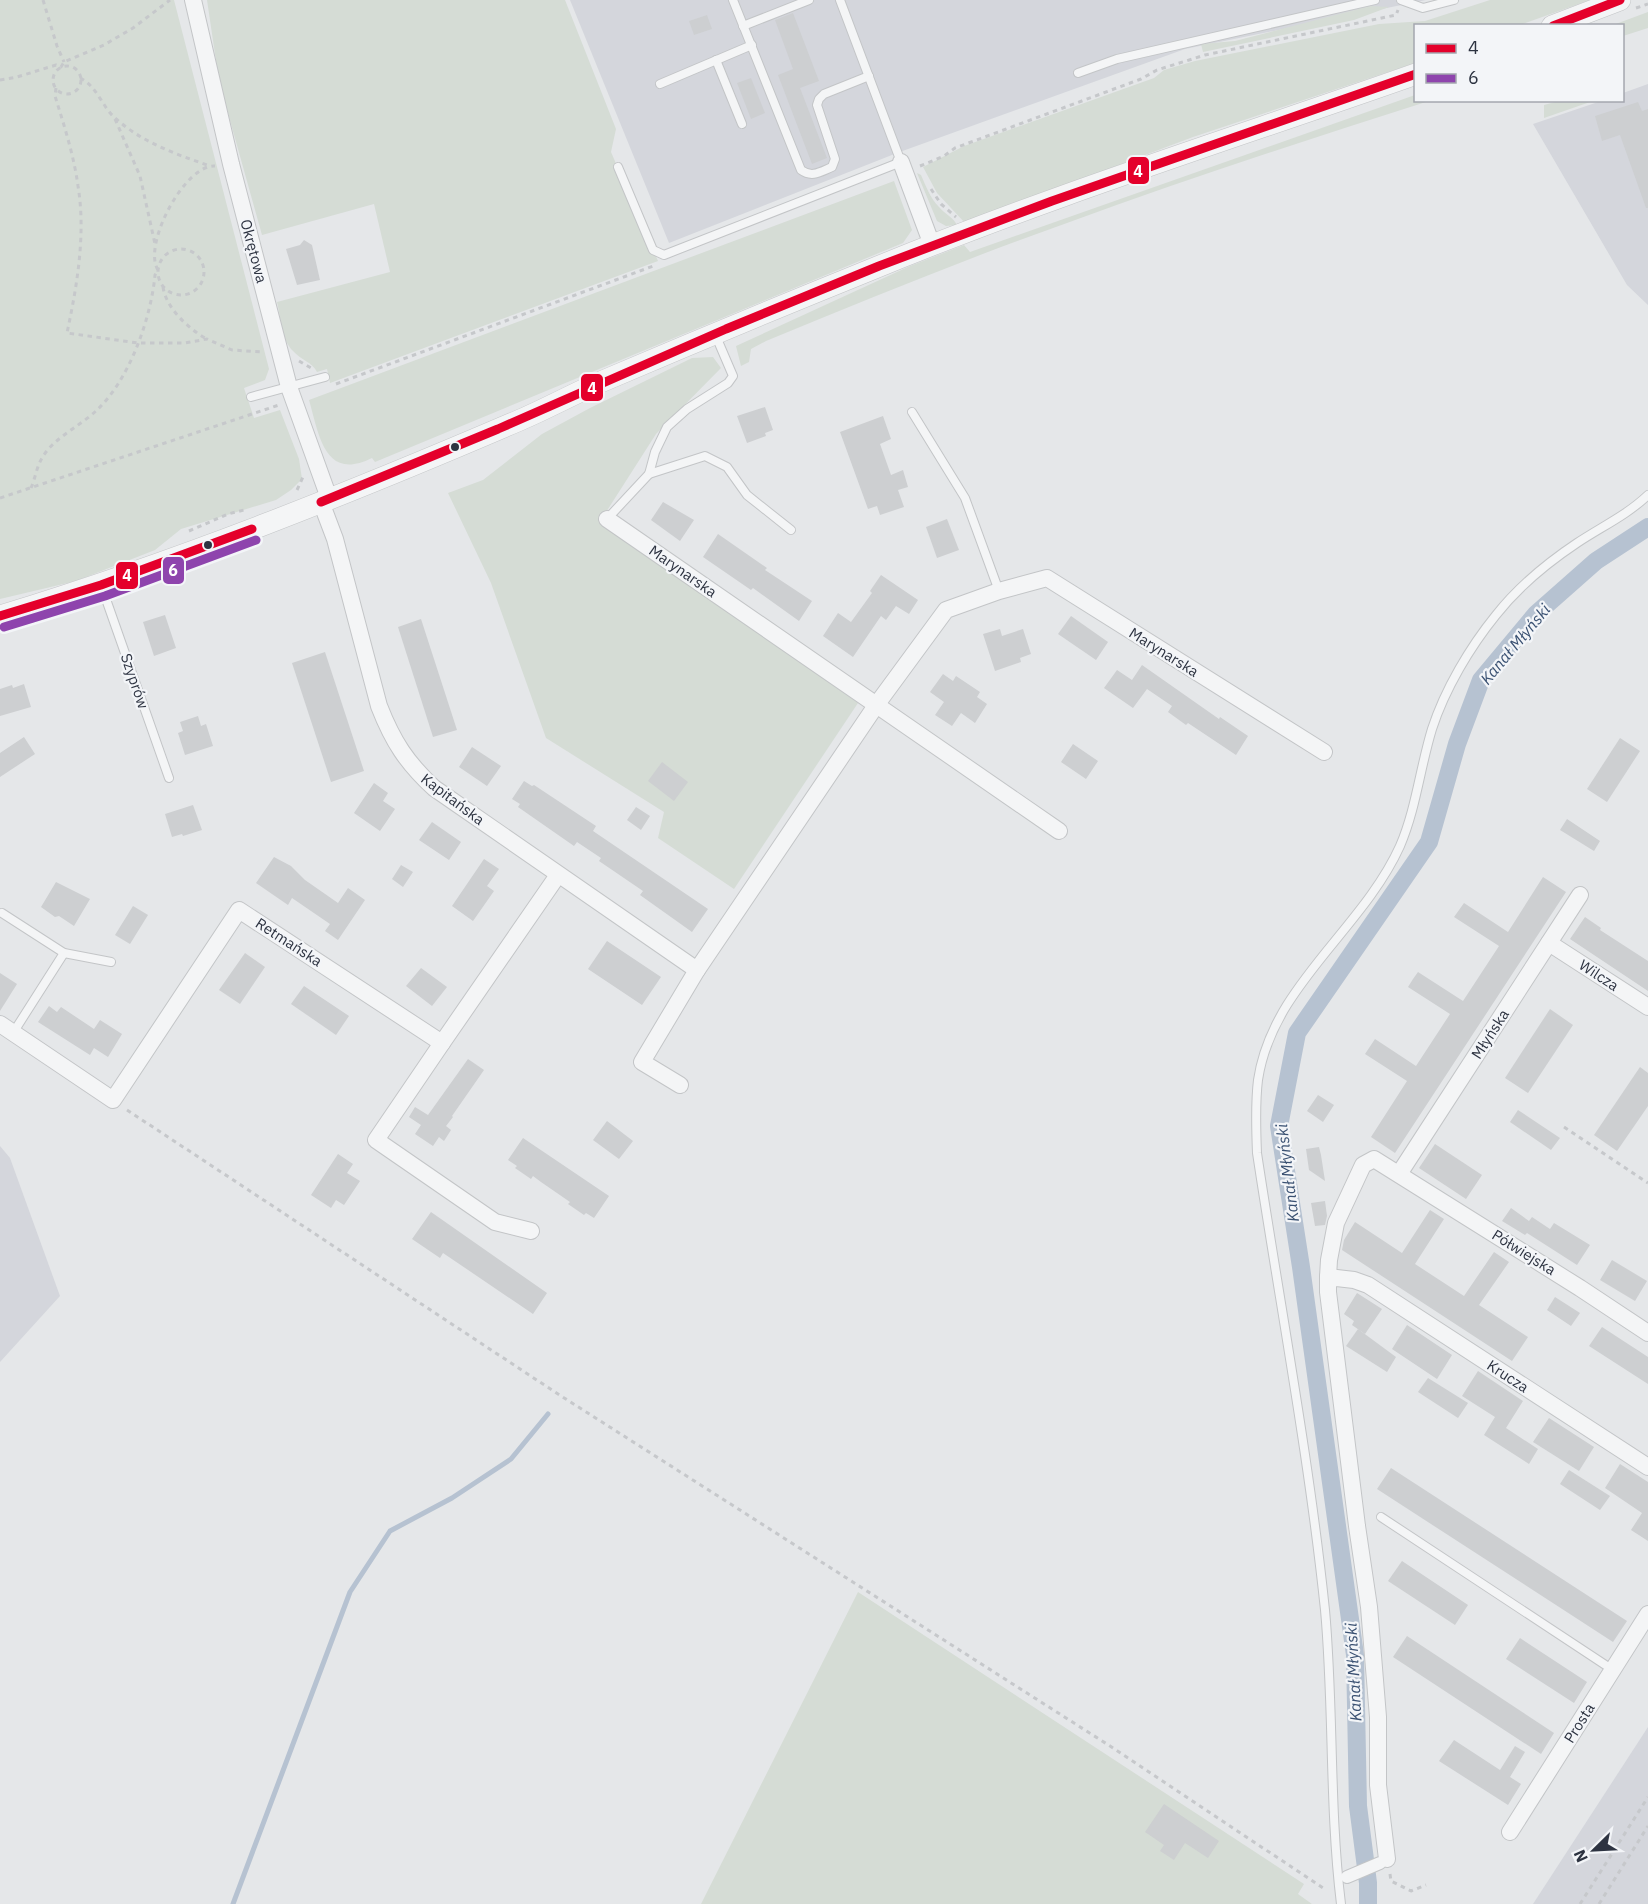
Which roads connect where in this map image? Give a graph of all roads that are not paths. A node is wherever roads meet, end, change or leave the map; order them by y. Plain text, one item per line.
1 (193, 0) edge
2 (733, 0) edge
3 (809, 0) edge
4 (840, 0) edge
5 (1375, 0) edge
6 (1402, 0) edge
7 (1454, 0) edge
8 (1620, 0) edge
9 (1557, 24) edge
10 (743, 26) junction
11 (752, 45) junction
12 (717, 60) junction
13 (1078, 73) dead end
14 (1414, 75) edge
15 (869, 76) junction
16 (660, 84) dead end
17 (742, 124) dead end
18 (618, 167) dead end
19 (908, 167) junction
20 (932, 245) junction
21 (714, 334) junction
22 (325, 377) dead end
23 (291, 394) junction
24 (251, 397) dead end
25 (912, 412) dead end
26 (649, 474) junction
27 (1648, 495) edge
28 (325, 500) junction
29 (607, 519) joint
30 (791, 530) dead end
31 (101, 585) junction
32 (999, 591) junction
33 (0, 616) edge
34 (877, 704) junction
35 (1324, 752) dead end
36 (169, 778) dead end
37 (1059, 831) dead end
38 (558, 875) junction
39 (1580, 895) dead end
40 (2, 913) dead end
41 (1550, 943) junction
42 (64, 953) junction
43 (111, 962) dead end
44 (697, 970) junction
45 (1648, 1007) edge
46 (7, 1029) edge
47 (442, 1044) junction
48 (680, 1085) dead end
49 (1399, 1174) junction
50 (531, 1231) dead end
51 (1328, 1277) junction
52 (1648, 1333) edge
53 (1648, 1467) edge
54 (1381, 1517) dead end
55 (1648, 1614) edge
56 (1613, 1670) junction
57 (1510, 1832) dead end
58 (1383, 1861) joint
59 (1347, 1877) dead end
60 (1341, 1904) edge

1 - 23 street, Okrętowa
2 - 10 lane
3 - 10 lane
4 - 15 lane
5 - 13 lane
6 - 7 lane
8 - 9 street
10 - 11 lane
11 - 12 lane
11 - 15 lane
12 - 16 lane
12 - 17 lane
14 - 20 street
15 - 19 lane
18 - 19 lane
19 - 20 street
20 - 21 street
21 - 26 lane
21 - 28 street
22 - 23 lane
23 - 24 lane
23 - 28 street, Okrętowa
25 - 32 lane
26 - 29 lane
26 - 30 lane
27 - 60 lane
28 - 31 street
28 - 38 street, Kapitańska
29 - 34 street, Marynarska
31 - 33 street
31 - 36 lane, Szyprów
32 - 34 street, Marynarska
32 - 35 street, Marynarska
34 - 37 street, Marynarska
34 - 44 street
38 - 44 street, Kapitańska
38 - 47 street
39 - 41 street, Młyńska
40 - 42 lane
41 - 45 street, Wilcza
41 - 49 street, Młyńska
42 - 43 lane
42 - 46 lane
44 - 48 street
46 - 47 street, Retmańska
47 - 50 street
49 - 51 street, Półwiejska
49 - 52 street, Półwiejska
51 - 53 street, Krucza
51 - 58 street
54 - 56 lane
55 - 56 street, Prosta
56 - 57 street, Prosta
58 - 59 street

